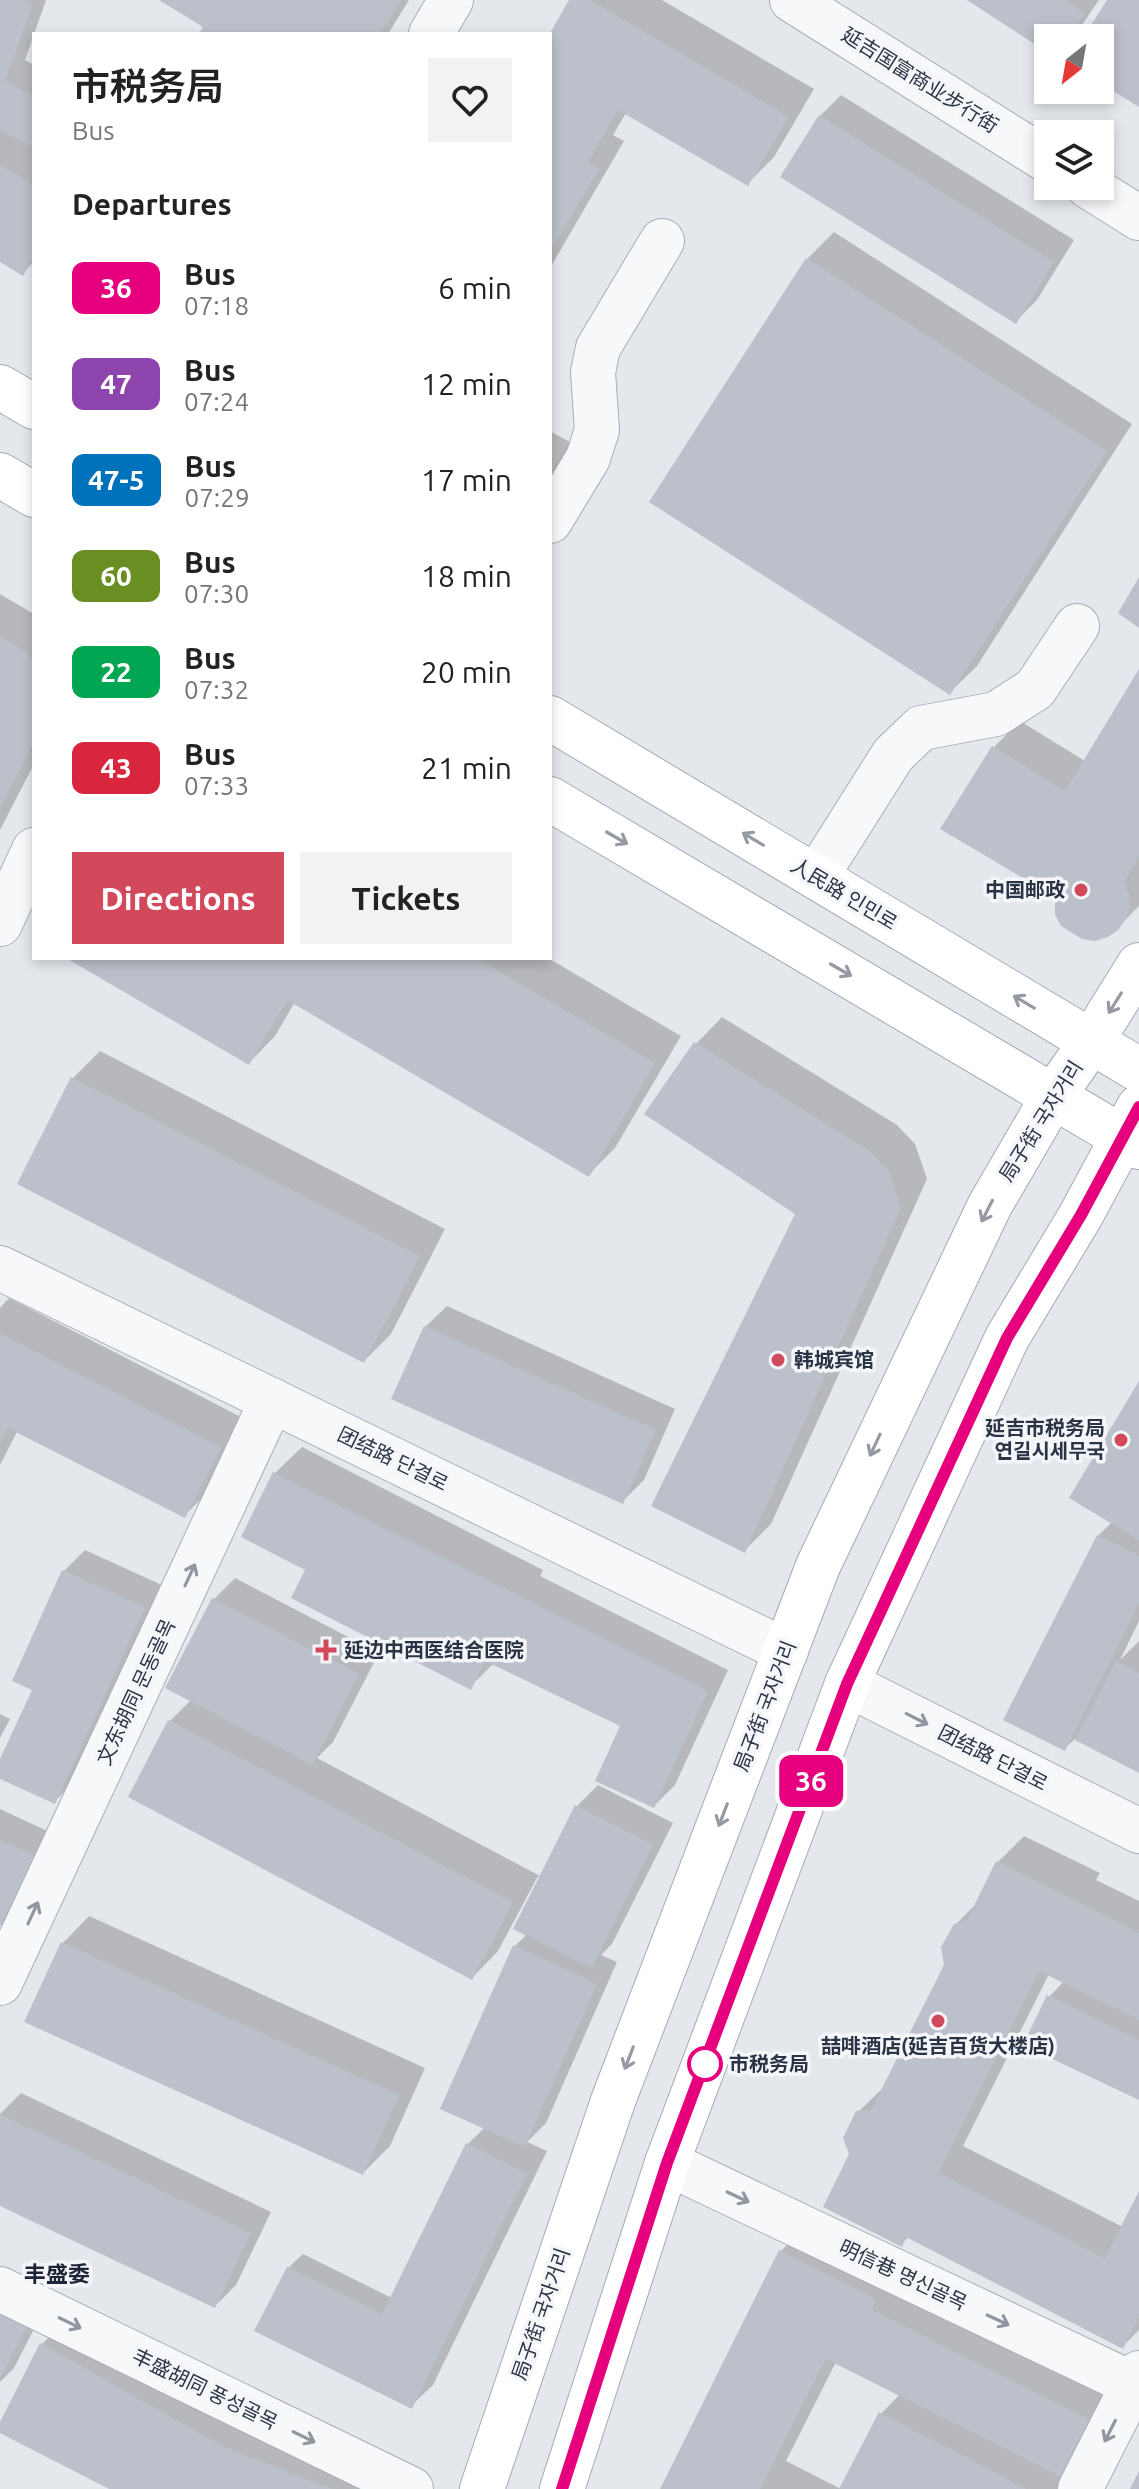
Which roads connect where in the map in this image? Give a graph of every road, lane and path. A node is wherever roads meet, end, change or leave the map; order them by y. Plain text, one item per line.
1 (451, 0) edge
2 (792, 0) edge
3 (432, 32) edge
4 (1034, 152) edge
5 (1110, 200) edge
6 (1139, 218) edge
7 (662, 241) dead end
8 (0, 387) edge
9 (32, 406) edge
10 (0, 475) edge
11 (32, 494) edge
12 (552, 518) edge
13 (1077, 626) dead end
14 (552, 719) edge
15 (552, 800) edge
16 (32, 854) edge
17 (816, 877) junction
18 (0, 924) edge
19 (1139, 965) edge
20 (1091, 1042) junction
21 (1139, 1070) edge
22 (1054, 1095) junction
23 (1134, 1130) edge
24 (0, 1268) edge
25 (272, 1400) junction
26 (786, 1651) junction
27 (847, 1684) junction
28 (1139, 1831) edge
29 (0, 1983) edge
30 (667, 2163) junction
31 (0, 2289) edge
32 (1137, 2381) edge
33 (411, 2489) edge
34 (482, 2489) edge
35 (562, 2489) edge
36 (1080, 2489) edge

1 - 3 street
2 - 4 street, 延吉国富商业步行街
5 - 6 street
7 - 12 street
8 - 9 main road
10 - 11 main road
13 - 17 street
17 -> 14 main road, 人民路 인민로
15 -> 22 main road
16 - 18 street
20 -> 17 main road, 人民路 인민로
19 -> 20 main road, 局子街 국자거리
20 - 21 main road, 人民路 인민로
20 - 22 main road, 局子街 국자거리
22 - 23 main road
22 -> 26 main road, 局子街 국자거리
23 - 27 main road
24 - 25 street, 团结路 단결로
25 - 26 street, 团结路 단결로
29 -> 25 street, 文东胡同 문동골목
26 -> 34 main road, 局子街 국자거리
27 -> 28 street, 团结路 단결로
27 - 30 main road
30 -> 32 street, 明信巷 명신골목
30 - 35 main road
31 -> 33 street, 丰盛胡同 풍성골목
32 -> 36 street

